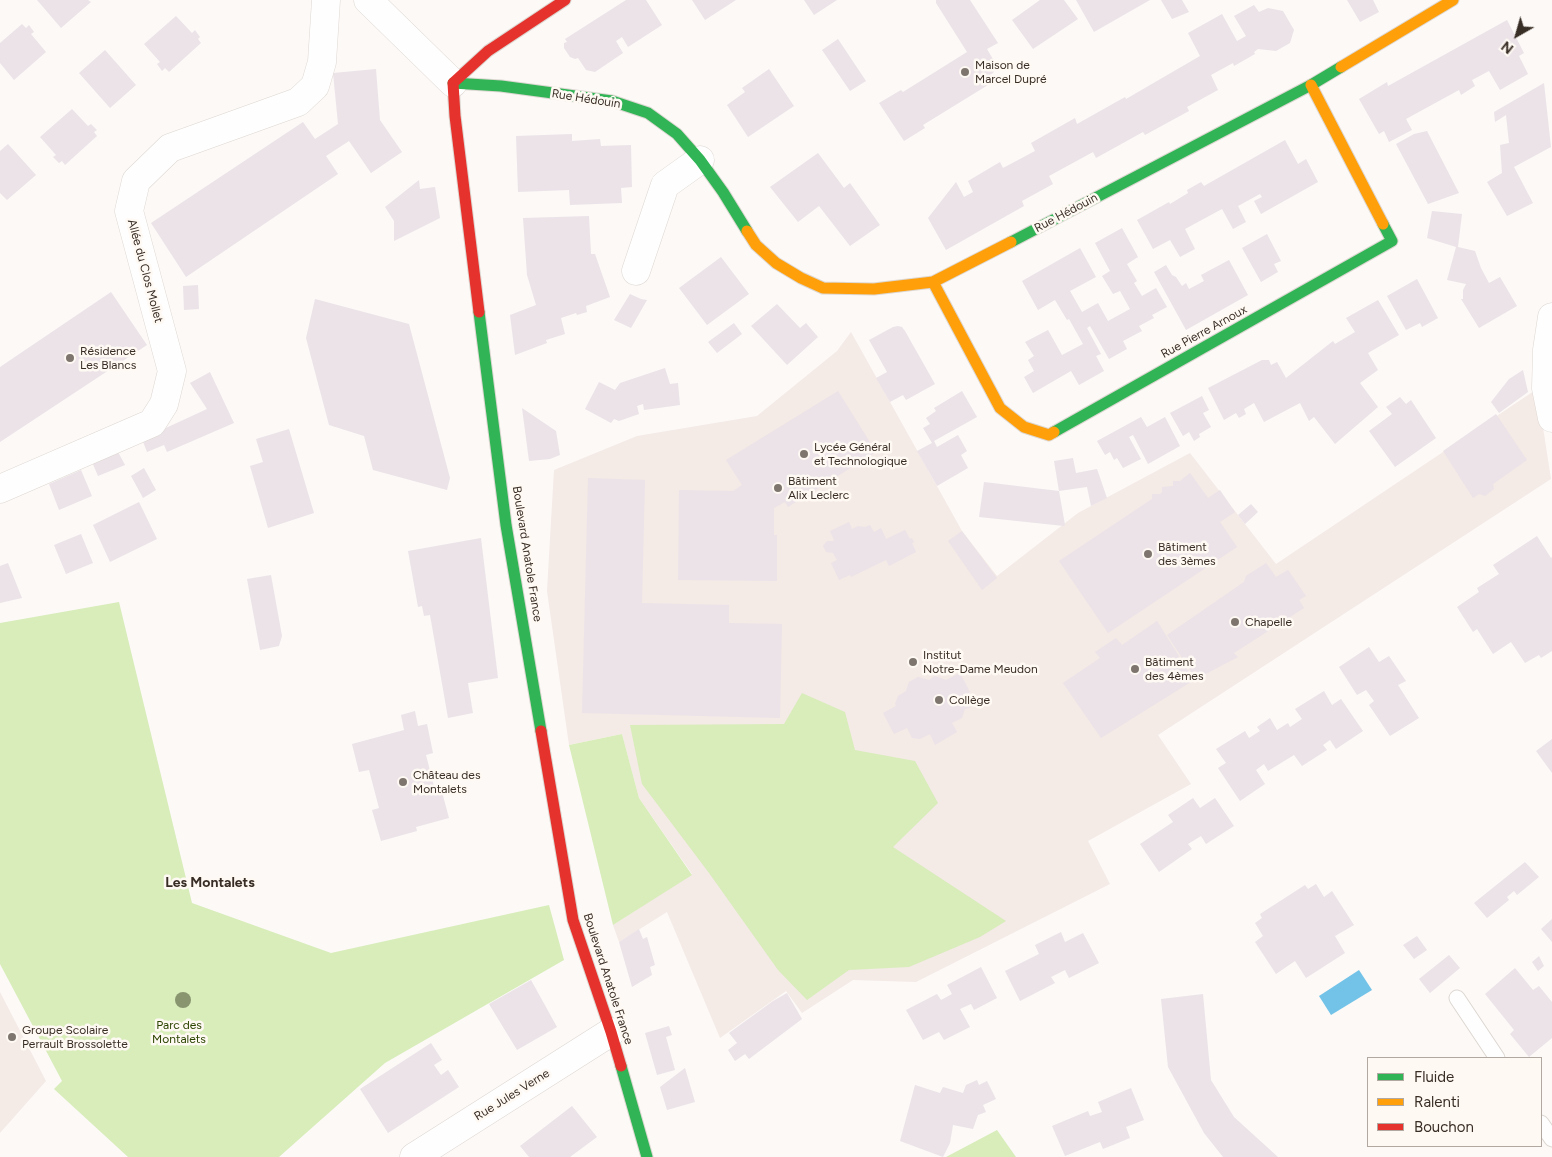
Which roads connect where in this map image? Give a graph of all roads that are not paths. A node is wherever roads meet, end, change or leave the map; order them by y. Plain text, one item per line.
1 (326, 0) edge
2 (368, 0) edge
3 (565, 0) edge
4 (1452, 0) edge
5 (453, 83) junction
6 (1310, 85) junction
7 (700, 160) junction
8 (636, 272) dead end
9 (933, 282) junction
10 (1552, 317) edge
11 (1552, 418) edge
12 (0, 490) edge
13 (1457, 998) dead end
14 (611, 1032) junction
15 (1497, 1057) edge
16 (1542, 1125) edge
17 (1552, 1140) edge
18 (414, 1157) edge
19 (648, 1157) edge

1 - 12 street, Allée du Clos Mollet
2 - 5 street
3 - 5 street
4 - 6 street, Rue Hédouin
5 - 7 street, Rue Hédouin
5 - 14 street, Boulevard Anatole France
6 - 9 street, Rue Hédouin
6 - 9 street, Rue Pierre Arnoux
7 - 8 street
7 - 9 street, Rue Hédouin
10 - 11 street
13 - 15 lane
14 - 18 street, Rue Jules Verne
14 - 19 street, Boulevard Anatole France
16 - 17 lane

